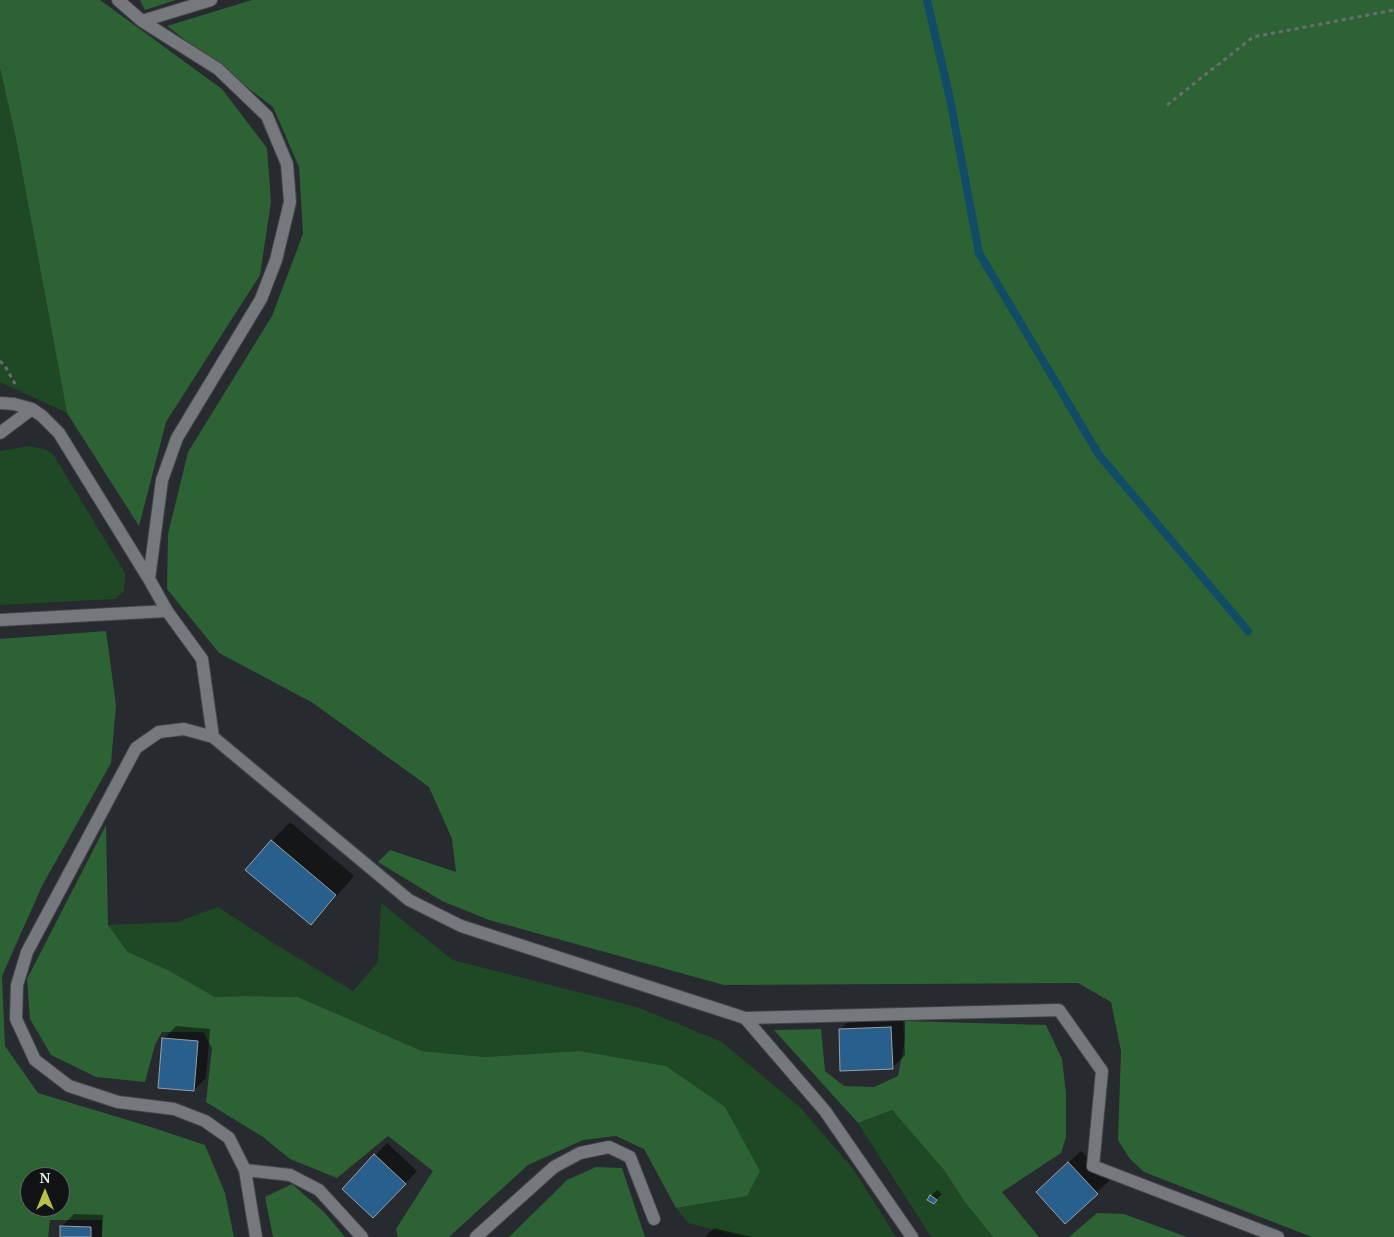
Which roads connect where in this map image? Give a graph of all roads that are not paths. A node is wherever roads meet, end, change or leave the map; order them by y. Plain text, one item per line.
1 (118, 0) edge
2 (211, 0) edge
3 (142, 22) junction
4 (0, 403) edge
5 (32, 409) junction
6 (0, 433) edge
7 (149, 579) junction
8 (168, 611) junction
9 (0, 620) edge
10 (213, 737) junction
11 (744, 1018) junction
12 (245, 1170) junction
13 (654, 1219) dead end
14 (256, 1237) edge
15 (362, 1237) edge
16 (476, 1237) edge
17 (912, 1237) edge
18 (1278, 1237) edge

1 - 3 lane
2 - 3 lane
3 - 7 lane
4 - 5 lane
5 - 6 lane
5 - 7 lane
7 - 8 lane
8 - 9 lane
8 - 10 lane
10 - 11 lane
10 - 12 lane
11 - 17 lane
11 - 18 lane
12 - 14 lane
12 - 15 lane
13 - 16 lane

